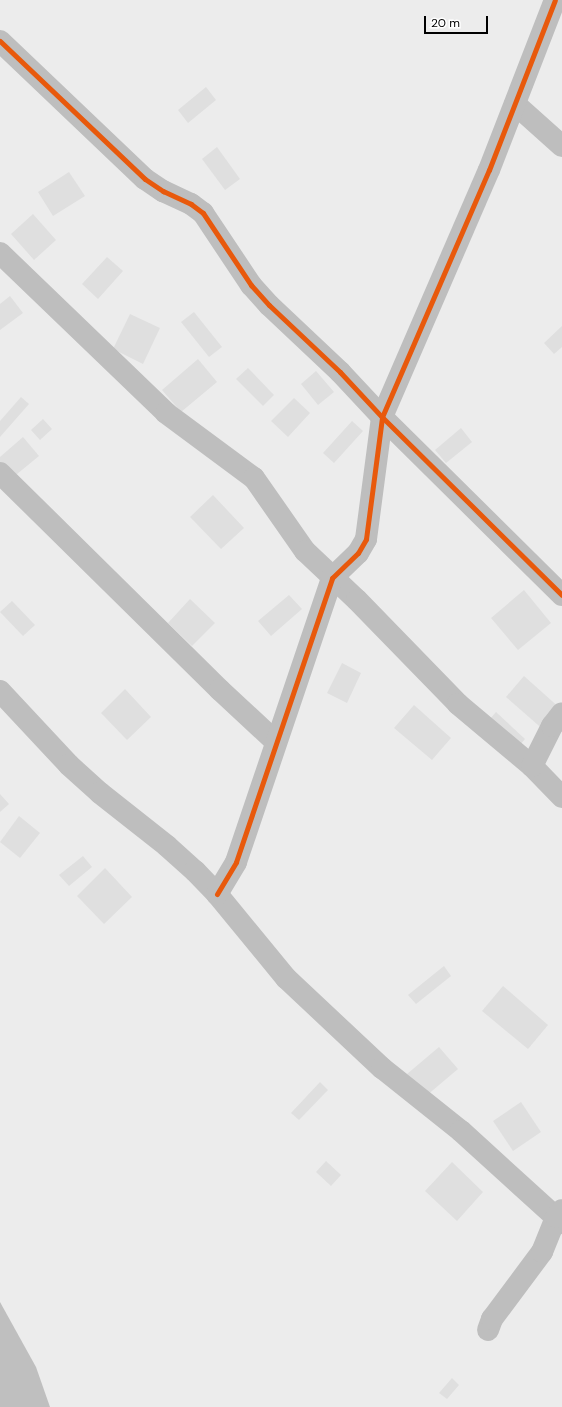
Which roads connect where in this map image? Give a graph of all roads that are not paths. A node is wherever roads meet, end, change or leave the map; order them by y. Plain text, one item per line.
1 (554, 0) edge
2 (0, 41) edge
3 (515, 104) junction
4 (562, 146) edge
5 (0, 253) edge
6 (382, 417) junction
7 (0, 473) edge
8 (332, 578) junction
9 (562, 595) edge
10 (0, 691) edge
11 (562, 713) edge
12 (276, 742) junction
13 (532, 766) junction
14 (562, 797) edge
15 (217, 894) junction
16 (560, 1217) edge
17 (488, 1330) dead end

1 - 3 street
2 - 6 street
3 - 4 street
3 - 6 street
5 - 8 street
6 - 8 street
6 - 9 street
7 - 12 street
8 - 12 street
8 - 13 street
10 - 15 street
11 - 13 street
12 - 15 street
13 - 14 street
15 - 16 street
16 - 17 street

